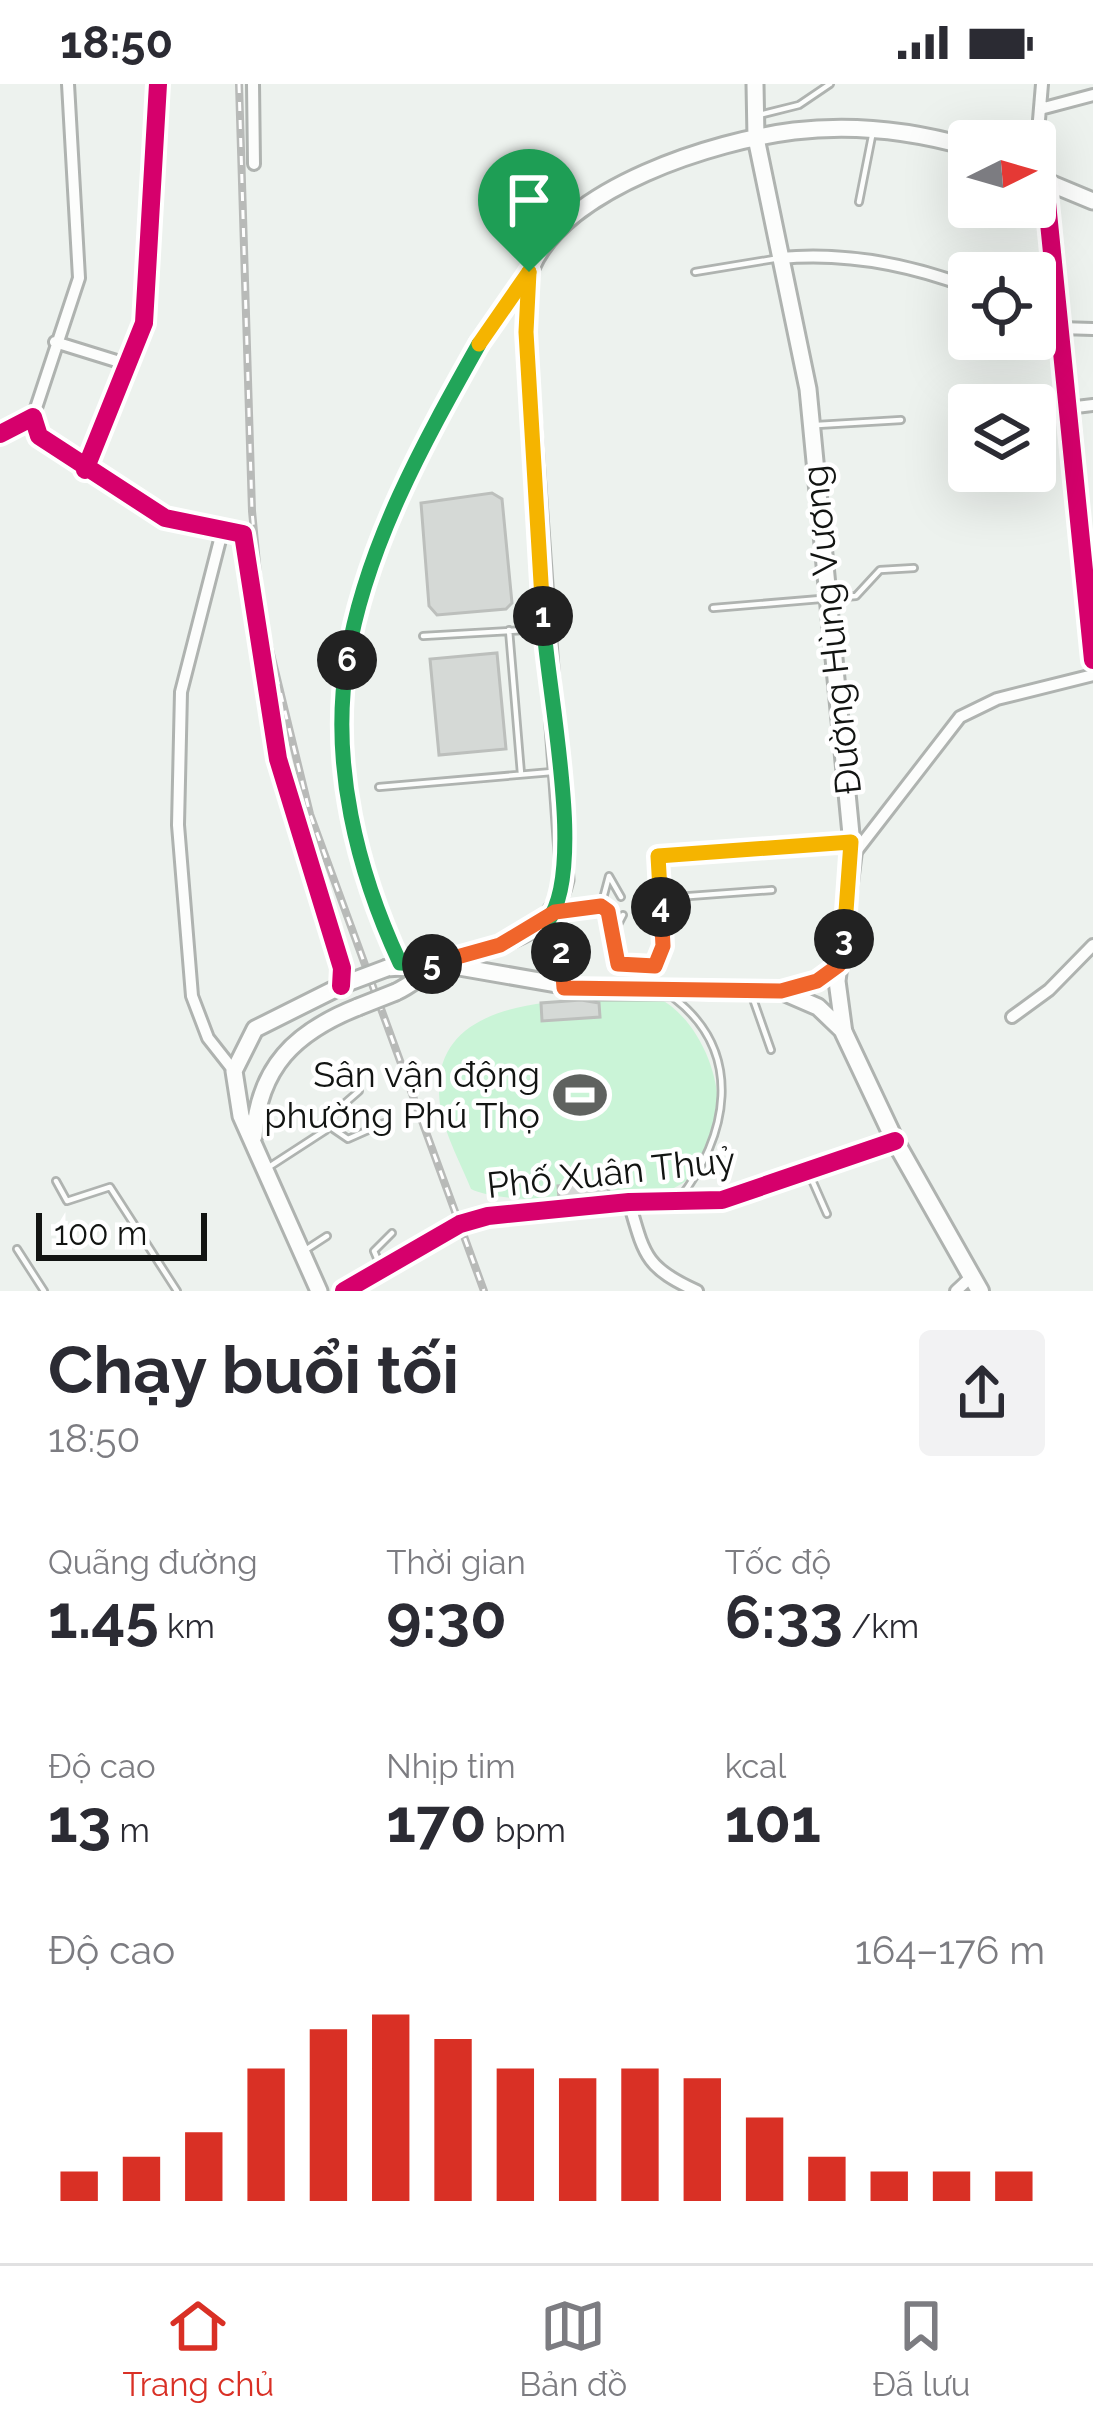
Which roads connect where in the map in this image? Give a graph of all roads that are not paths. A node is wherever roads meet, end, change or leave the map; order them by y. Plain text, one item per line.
1 (68, 84) edge
2 (158, 84) edge
3 (253, 84) edge
4 (755, 84) edge
5 (830, 84) edge
6 (1042, 84) edge
7 (1093, 95) edge
8 (1044, 108) junction
9 (759, 115) junction
10 (1043, 120) edge
11 (873, 130) junction
12 (755, 138) junction
13 (948, 143) edge
14 (254, 164) dead end
15 (1056, 184) edge
16 (1093, 201) edge
17 (859, 202) dead end
18 (1046, 228) edge
19 (780, 258) junction
20 (529, 272) junction
21 (695, 272) dead end
22 (948, 280) edge
23 (1056, 326) edge
24 (1060, 328) junction
25 (1093, 329) edge
26 (56, 342) junction
27 (126, 364) junction
28 (1093, 405) edge
29 (1068, 408) junction
30 (33, 417) junction
31 (901, 420) dead end
32 (811, 425) junction
33 (0, 434) edge
34 (85, 470) junction
35 (1093, 496) edge
36 (1077, 497) junction
37 (222, 532) junction
38 (914, 568) dead end
39 (1090, 591) edge
40 (828, 596) junction
41 (713, 608) dead end
42 (543, 629) junction
43 (508, 630) junction
44 (423, 636) dead end
45 (1093, 660) edge
46 (1093, 675) edge
47 (558, 771) junction
48 (521, 775) junction
49 (379, 787) dead end
50 (852, 848) junction
51 (772, 890) dead end
52 (621, 897) dead end
53 (601, 906) junction
54 (623, 915) dead end
55 (551, 917) junction
56 (663, 920) junction
57 (612, 936) junction
58 (1093, 945) edge
59 (442, 964) junction
60 (839, 965) junction
61 (394, 966) junction
62 (344, 984) junction
63 (564, 988) junction
64 (750, 990) junction
65 (665, 991) junction
66 (781, 991) junction
67 (1012, 1017) dead end
68 (844, 1033) junction
69 (771, 1050) dead end
70 (234, 1070) junction
71 (359, 1091) dead end
72 (384, 1123) dead end
73 (329, 1126) junction
74 (254, 1139) junction
75 (895, 1141) junction
76 (267, 1169) junction
77 (808, 1171) junction
78 (56, 1181) dead end
79 (629, 1202) junction
80 (677, 1202) junction
81 (827, 1214) dead end
82 (392, 1232) dead end
83 (327, 1236) dead end
84 (17, 1249) dead end
85 (302, 1252) junction
86 (382, 1269) junction
87 (976, 1284) edge
88 (44, 1291) edge
89 (177, 1291) edge
90 (319, 1291) edge
91 (344, 1291) edge
92 (697, 1291) edge
93 (956, 1291) edge

1 - 26 street
2 - 27 street
3 - 14 street
4 - 9 main road, Đường Hùng Vương
5 - 9 lane
6 - 8 street
7 - 8 street
8 - 10 street
9 - 12 main road, Đường Hùng Vương
11 - 12 main road
11 - 13 main road
11 - 17 lane
12 - 19 main road, Đường Hùng Vương
12 - 20 main road
15 - 16 main road
18 - 24 street
19 - 21 lane
19 - 22 street
19 - 32 main road, Đường Hùng Vương
20 - 42 main road
20 - 61 street
23 - 24 street
24 - 25 street
24 - 29 street
26 - 27 street
26 - 30 street
27 - 34 street
28 - 29 street
29 - 36 street
30 - 33 street
30 - 34 street
31 - 32 lane
32 - 40 main road, Đường Hùng Vương
34 - 37 street
35 - 36 street
36 - 39 street
37 - 62 street
37 - 70 street
38 - 40 lane
39 - 45 street
40 - 41 lane
40 - 50 main road, Đường Hùng Vương
42 - 43 lane
42 - 47 main road
43 - 44 lane
43 - 48 lane
46 - 50 street
47 - 48 lane
47 - 55 main road
48 - 49 lane
50 - 56 lane
50 - 60 main road, Đường Hùng Vương
51 - 56 lane
52 - 53 lane
53 - 55 lane
53 - 57 lane
54 - 57 lane
55 - 59 main road
55 - 63 main road
56 - 57 lane
58 - 67 street
59 - 61 main road
59 - 63 main road
59 - 74 main road, bridge
60 - 66 main road
60 - 68 main road, Đường Hùng Vương
61 - 62 main road, bridge
62 - 70 main road
63 - 65 main road
64 - 65 main road
64 - 66 main road
64 - 69 lane
65 - 80 lane
66 - 68 main road
68 - 75 main road, Đường Hùng Vương
70 - 74 main road
71 - 73 lane
72 - 73 lane
73 - 76 lane
74 - 76 main road
75 - 77 street, Phố Xuân Thuỷ
75 - 87 main road, Đường Hùng Vương
76 - 85 main road
77 - 80 street, Phố Xuân Thuỷ
77 - 81 lane
78 - 89 lane
79 - 80 street, Phố Xuân Thuỷ
79 - 86 street, Phố Xuân Thuỷ
79 - 92 street
82 - 86 lane
83 - 85 lane
84 - 88 lane
85 - 90 main road
86 - 91 street, Phố Xuân Thuỷ
87 - 93 street

